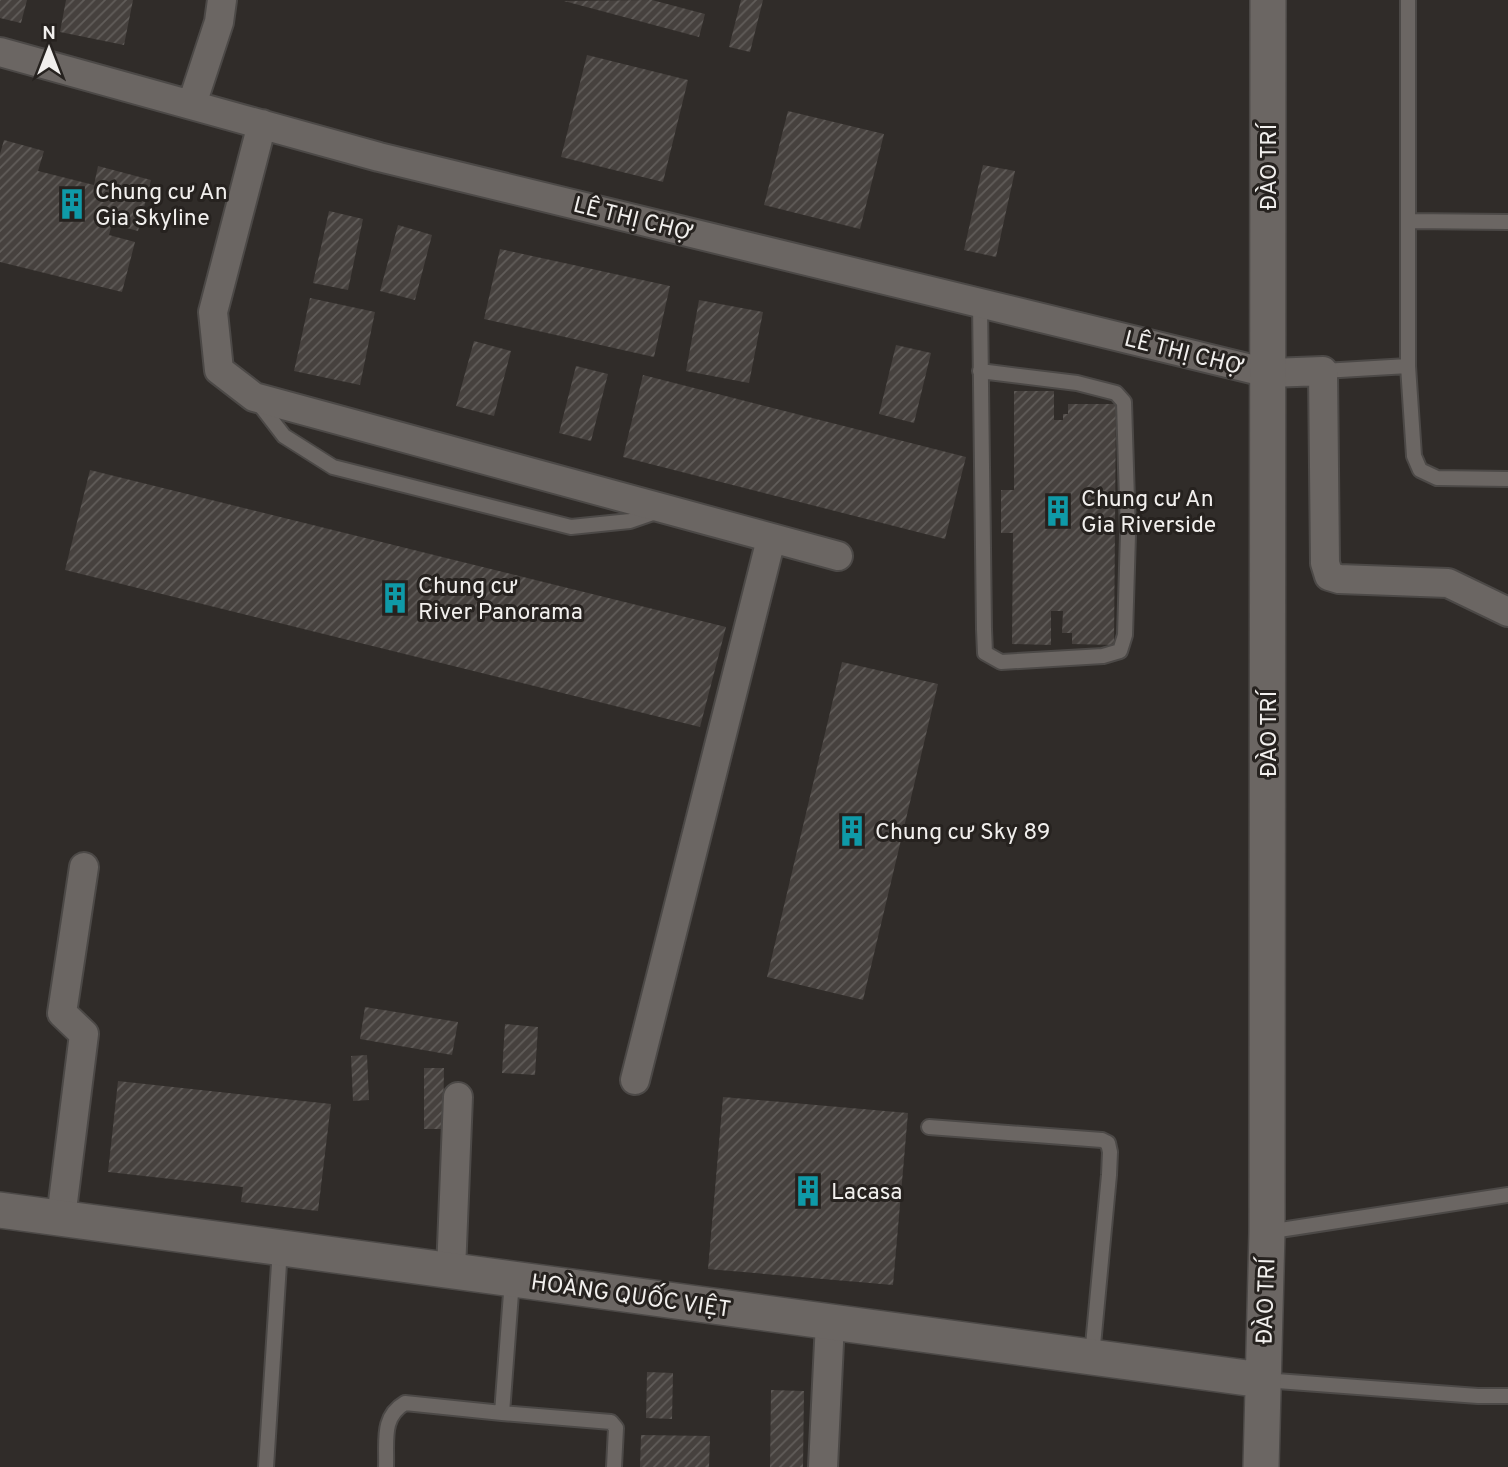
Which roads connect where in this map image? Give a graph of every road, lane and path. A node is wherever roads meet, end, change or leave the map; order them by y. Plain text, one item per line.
1 (222, 0) edge
2 (1268, 0) edge
3 (1408, 0) edge
4 (0, 52) edge
5 (192, 104) junction
6 (262, 124) junction
7 (1408, 221) junction
8 (1508, 222) edge
9 (980, 303) junction
10 (1408, 366) junction
11 (1323, 370) junction
12 (980, 371) junction
13 (1268, 373) junction
14 (254, 397) junction
15 (1508, 479) edge
16 (665, 509) junction
17 (771, 539) junction
18 (838, 556) dead end
19 (1508, 612) edge
20 (84, 867) dead end
21 (635, 1080) dead end
22 (458, 1097) dead end
23 (929, 1127) dead end
24 (1508, 1195) edge
25 (0, 1210) edge
26 (61, 1219) junction
27 (1267, 1232) junction
28 (280, 1248) junction
29 (451, 1271) junction
30 (512, 1279) junction
31 (830, 1322) junction
32 (1092, 1357) junction
33 (1262, 1380) junction
34 (1508, 1396) edge
35 (502, 1413) junction
36 (266, 1467) edge
37 (386, 1467) edge
38 (614, 1467) edge
39 (823, 1467) edge
40 (1261, 1467) edge

1 - 5 street
2 - 13 street, ĐÀO TRÍ
3 - 7 lane
4 - 5 street, LÊ THỊ CHỢ
5 - 6 street, LÊ THỊ CHỢ
6 - 9 street, LÊ THỊ CHỢ
6 - 14 street
7 - 8 lane
7 - 10 lane
9 - 12 lane
9 - 13 street, LÊ THỊ CHỢ
10 - 11 lane
10 - 15 lane
11 - 13 street, LÊ THỊ CHỢ
11 - 19 street
12 - 12 lane
13 - 27 street, ĐÀO TRÍ
14 - 16 street
14 - 16 lane
16 - 17 street
17 - 18 street
17 - 21 street
20 - 26 street
22 - 29 street
23 - 32 lane
24 - 27 lane
25 - 26 street, HOÀNG QUỐC VIỆT
26 - 28 street, HOÀNG QUỐC VIỆT
27 - 33 street, ĐÀO TRÍ
28 - 29 street, HOÀNG QUỐC VIỆT
28 - 36 lane
29 - 30 street, HOÀNG QUỐC VIỆT
30 - 31 street, HOÀNG QUỐC VIỆT
30 - 35 lane
31 - 32 street, HOÀNG QUỐC VIỆT
31 - 39 street
32 - 33 street, HOÀNG QUỐC VIỆT
33 - 34 lane
33 - 40 street, ĐÀO TRÍ
35 - 37 lane
35 - 38 lane

